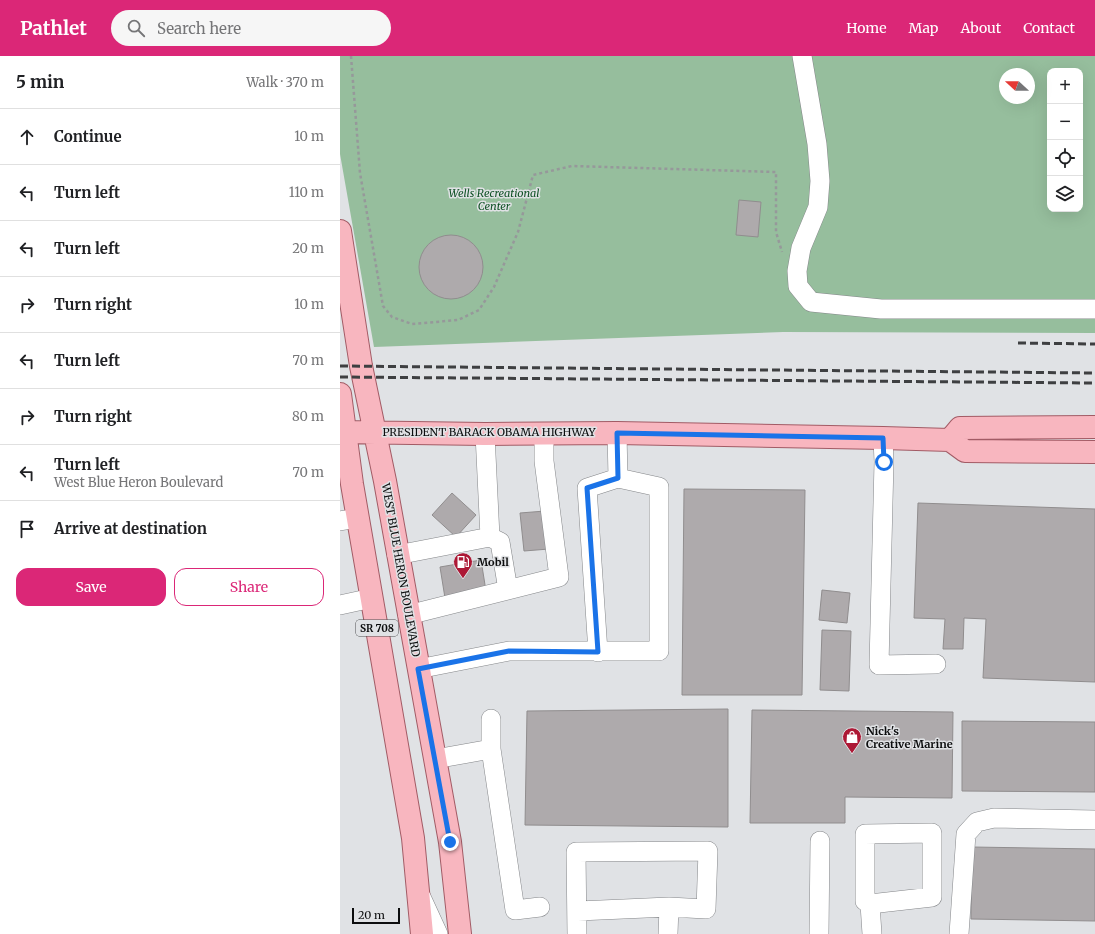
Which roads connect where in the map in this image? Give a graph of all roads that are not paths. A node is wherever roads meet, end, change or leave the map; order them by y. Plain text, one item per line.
1 (802, 56) edge
2 (340, 231) edge
3 (1095, 309) edge
4 (340, 394) edge
5 (1095, 427) edge
6 (375, 431) junction
7 (342, 432) edge
8 (544, 433) junction
9 (617, 433) junction
10 (485, 434) junction
11 (883, 438) junction
12 (950, 440) junction
13 (1095, 452) edge
14 (618, 478) junction
15 (349, 520) edge
16 (490, 537) junction
17 (398, 555) junction
18 (508, 590) junction
19 (372, 598) junction
20 (340, 605) edge
21 (408, 615) junction
22 (598, 652) junction
23 (936, 664) dead end
24 (418, 669) junction
25 (491, 720) dead end
26 (491, 749) junction
27 (435, 759) junction
28 (1095, 820) edge
29 (820, 841) dead end
30 (419, 892) junction
31 (870, 904) junction
32 (540, 907) dead end
33 (669, 907) junction
34 (578, 911) junction
35 (422, 934) edge
36 (438, 934) edge
37 (460, 934) edge
38 (577, 934) edge
39 (668, 934) edge
40 (819, 934) edge
41 (872, 934) edge
42 (959, 934) edge

1 - 3 street
2 - 6 main road, WEST BLUE HERON BOULEVARD / SR 708
4 - 7 main road, SR 708
5 - 12 main road
6 - 7 main road, PRESIDENT BARACK OBAMA HIGHWAY
6 - 10 main road, PRESIDENT BARACK OBAMA HIGHWAY
6 - 17 main road, WEST BLUE HERON BOULEVARD / SR 708
7 - 15 main road, SR 708
8 - 9 main road, PRESIDENT BARACK OBAMA HIGHWAY
8 - 10 main road, PRESIDENT BARACK OBAMA HIGHWAY
8 - 18 street
9 - 11 main road, PRESIDENT BARACK OBAMA HIGHWAY
9 - 14 street
10 - 16 street
11 - 12 main road, PRESIDENT BARACK OBAMA HIGHWAY
11 - 23 street
12 - 13 main road
14 - 22 street
14 - 22 street
15 - 19 main road, SR 708
16 - 17 street
16 - 18 street
17 - 21 main road, WEST BLUE HERON BOULEVARD / SR 708
18 - 21 street
19 - 20 street
19 - 30 main road, SR 708
21 - 24 main road, WEST BLUE HERON BOULEVARD / SR 708
22 - 24 street
24 - 27 main road, WEST BLUE HERON BOULEVARD / SR 708
25 - 26 street
26 - 27 street
26 - 32 street
27 - 37 main road, WEST BLUE HERON BOULEVARD / SR 708
28 - 42 street
29 - 40 street
30 - 35 main road, SR 708
30 - 36 street
31 - 31 street
31 - 41 street
33 - 34 street
33 - 34 street
33 - 39 street
34 - 38 street

